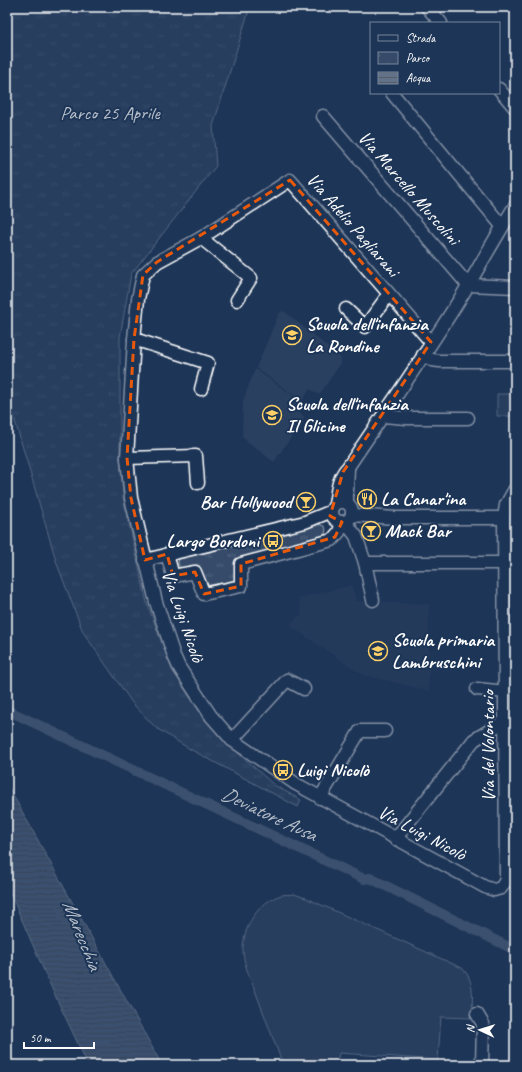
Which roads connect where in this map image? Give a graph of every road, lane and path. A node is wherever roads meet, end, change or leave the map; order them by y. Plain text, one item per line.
1 (427, 7) edge
2 (440, 22) edge
3 (500, 90) edge
4 (393, 94) edge
5 (515, 108) edge
6 (323, 116) dead end
7 (515, 206) edge
8 (509, 220) edge
9 (201, 238) junction
10 (468, 285) junction
11 (515, 287) edge
12 (389, 294) junction
13 (237, 300) dead end
14 (346, 309) dead end
15 (134, 339) junction
16 (431, 342) junction
17 (423, 355) junction
18 (515, 361) edge
19 (201, 389) dead end
20 (383, 416) junction
21 (468, 418) dead end
22 (127, 458) junction
23 (198, 483) dead end
24 (515, 489) edge
25 (342, 514) junction
26 (504, 518) junction
27 (509, 540) edge
28 (168, 554) junction
29 (145, 560) junction
30 (365, 563) junction
31 (504, 563) junction
32 (510, 579) edge
33 (373, 600) dead end
34 (304, 689) dead end
35 (477, 689) dead end
36 (506, 692) junction
37 (510, 706) edge
38 (505, 721) junction
39 (385, 731) dead end
40 (232, 740) junction
41 (510, 784) edge
42 (320, 798) junction
43 (395, 839) junction
44 (511, 864) edge
45 (506, 880) joint
46 (477, 1014) dead end
47 (482, 1065) edge

1 - 2 street
3 - 5 street
4 - 8 street
6 - 10 street, Via Marcello Muscolini
7 - 8 street
8 - 10 street
9 - 12 street, Via Adelio Pagliarani
9 - 13 street
9 - 15 street, Via Luigi Nicolò
10 - 11 street
10 - 16 street
12 - 14 street, Via Adelio Pagliarani
12 - 16 street, Via Adelio Pagliarani
15 - 19 street
15 - 22 street, Via Luigi Nicolò
16 - 17 street
17 - 18 street
17 - 20 street
20 - 21 street
20 - 25 street
22 - 23 street
22 - 29 street, Via Luigi Nicolò
24 - 26 street, Via del Volontario
25 - 26 street
25 - 28 street
25 - 28 street
25 - 30 street
26 - 27 street, Via del Volontario
27 - 31 street, Via del Volontario
28 - 29 street
29 - 40 street, Via Luigi Nicolò
30 - 31 street
30 - 33 street
31 - 32 street, Via del Volontario
32 - 36 street, Via del Volontario
34 - 40 street
35 - 36 street
36 - 37 street, Via del Volontario
37 - 38 street, Via del Volontario
38 - 41 street, Via del Volontario
38 - 43 street
39 - 42 street
40 - 42 street, Via Luigi Nicolò
41 - 44 street, Via del Volontario
42 - 43 street, Via Luigi Nicolò
43 - 45 street, Via Luigi Nicolò
44 - 45 street, Via del Volontario
46 - 47 street

